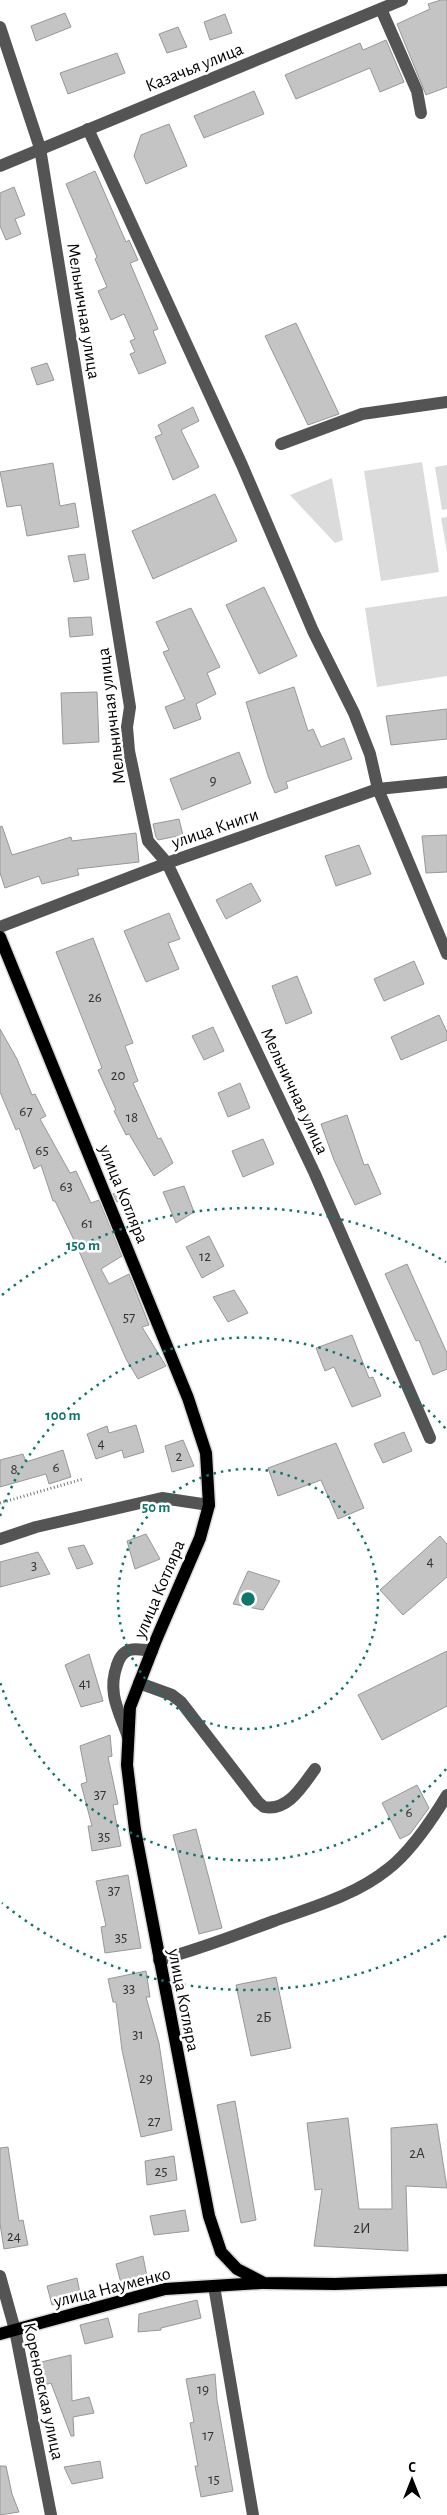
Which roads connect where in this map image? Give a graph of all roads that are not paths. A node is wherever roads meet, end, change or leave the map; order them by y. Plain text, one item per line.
1 (402, 0) edge
2 (381, 10) junction
3 (0, 27) edge
4 (421, 113) dead end
5 (88, 129) junction
6 (40, 148) junction
7 (0, 166) edge
8 (447, 402) edge
9 (281, 444) dead end
10 (447, 782) edge
11 (378, 789) junction
12 (167, 863) junction
13 (0, 927) edge
14 (0, 937) edge
15 (447, 954) edge
16 (430, 1438) dead end
17 (209, 1505) junction
18 (0, 1539) edge
19 (152, 1651) junction
20 (139, 1683) junction
21 (128, 1738) junction
22 (315, 1768) dead end
23 (447, 1795) edge
24 (159, 1960) junction
25 (221, 2252) joint
26 (0, 2276) edge
27 (447, 2280) edge
28 (264, 2283) junction
29 (214, 2286) junction
30 (15, 2330) junction
31 (0, 2334) edge
32 (51, 2515) edge
33 (253, 2515) edge

1 - 2 street, Казачья улица
2 - 4 street
2 - 5 street, Казачья улица
3 - 6 street, Мельничная улица
5 - 6 street, Казачья улица
5 - 11 street
6 - 7 street, Казачья улица
6 - 12 street, Мельничная улица
8 - 9 street
10 - 11 street, улица Книги
11 - 12 street, улица Книги
11 - 15 street
12 - 13 street, улица Книги
12 - 16 street, Мельничная улица
14 - 17 main road, улица Котляра
17 - 18 street
17 - 19 main road, улица Котляра
19 - 20 main road, улица Котляра
19 - 21 street
20 - 21 main road, улица Котляра
20 - 22 street
21 - 24 main road, улица Котляра
23 - 24 street
24 - 25 main road, улица Котляра
25 - 28 main road, улица Науменко
26 - 30 street, Кореновская улица
27 - 28 main road, улица Науменко
28 - 29 main road, улица Науменко
29 - 30 main road, улица Науменко
29 - 33 street
30 - 31 main road, улица Науменко
30 - 32 street, Кореновская улица

